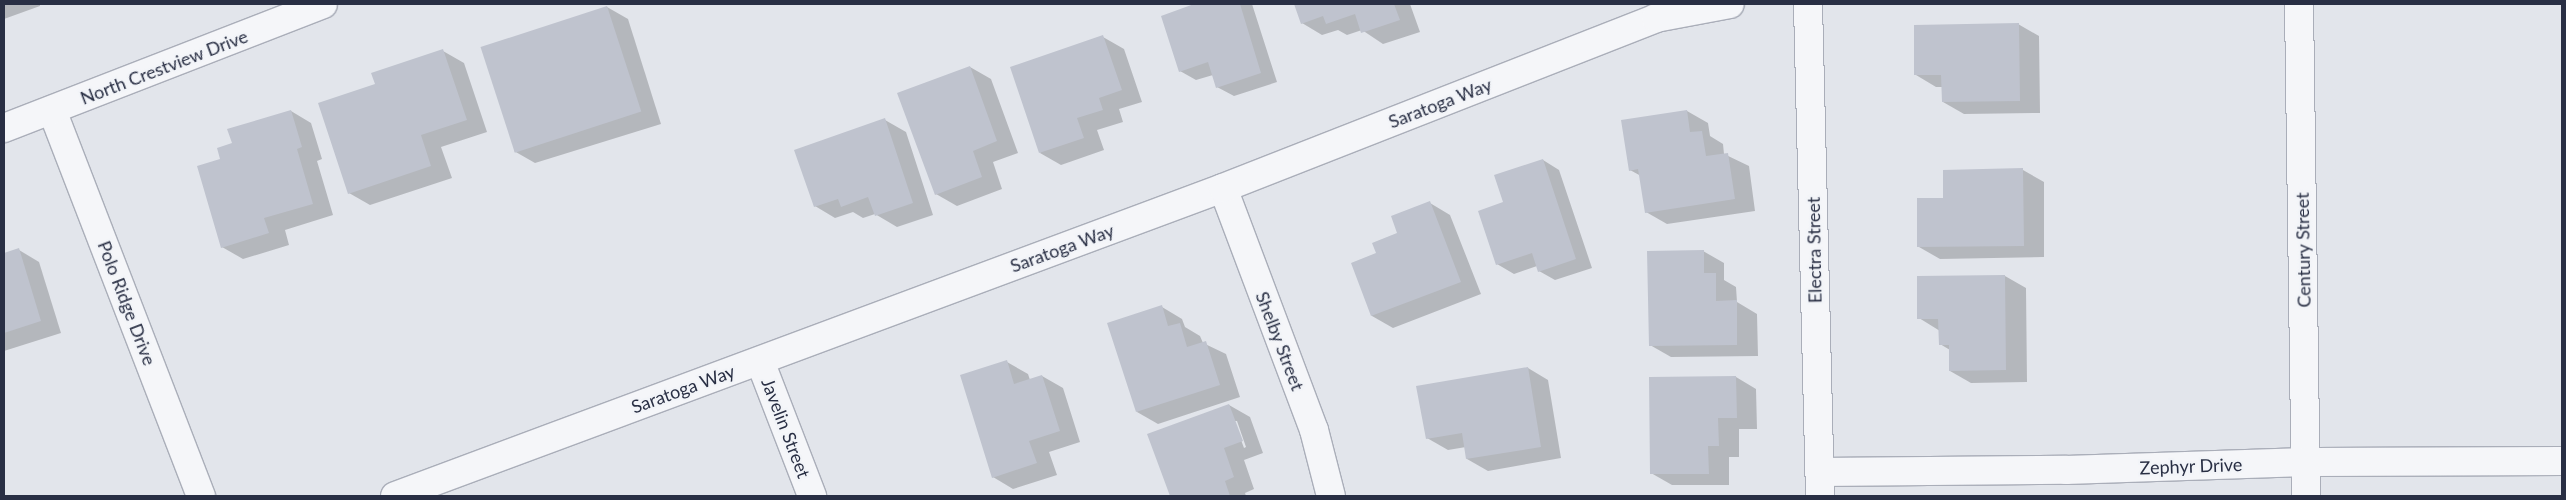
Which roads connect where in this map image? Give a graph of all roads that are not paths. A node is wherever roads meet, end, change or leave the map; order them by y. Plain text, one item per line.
1 (323, 4) edge
2 (1730, 4) edge
3 (1808, 4) edge
4 (2299, 4) edge
5 (52, 110) junction
6 (4, 128) edge
7 (1223, 188) junction
8 (760, 361) junction
9 (2562, 461) edge
10 (2306, 462) junction
11 (1820, 484) edge
12 (202, 496) edge
13 (395, 496) edge
14 (812, 496) edge
15 (1331, 496) edge
16 (2306, 496) edge

1 - 5 street, North Crestview Drive
2 - 7 street, Saratoga Way
3 - 11 street, Electra Street
4 - 10 street, Century Street
5 - 6 street, North Crestview Drive
5 - 12 street, Polo Ridge Drive
7 - 8 street, Saratoga Way
7 - 15 street, Shelby Street
8 - 13 street, Saratoga Way
8 - 14 street, Javelin Street
9 - 10 street, Zephyr Drive
10 - 11 street, Zephyr Drive
10 - 16 street, Century Street

